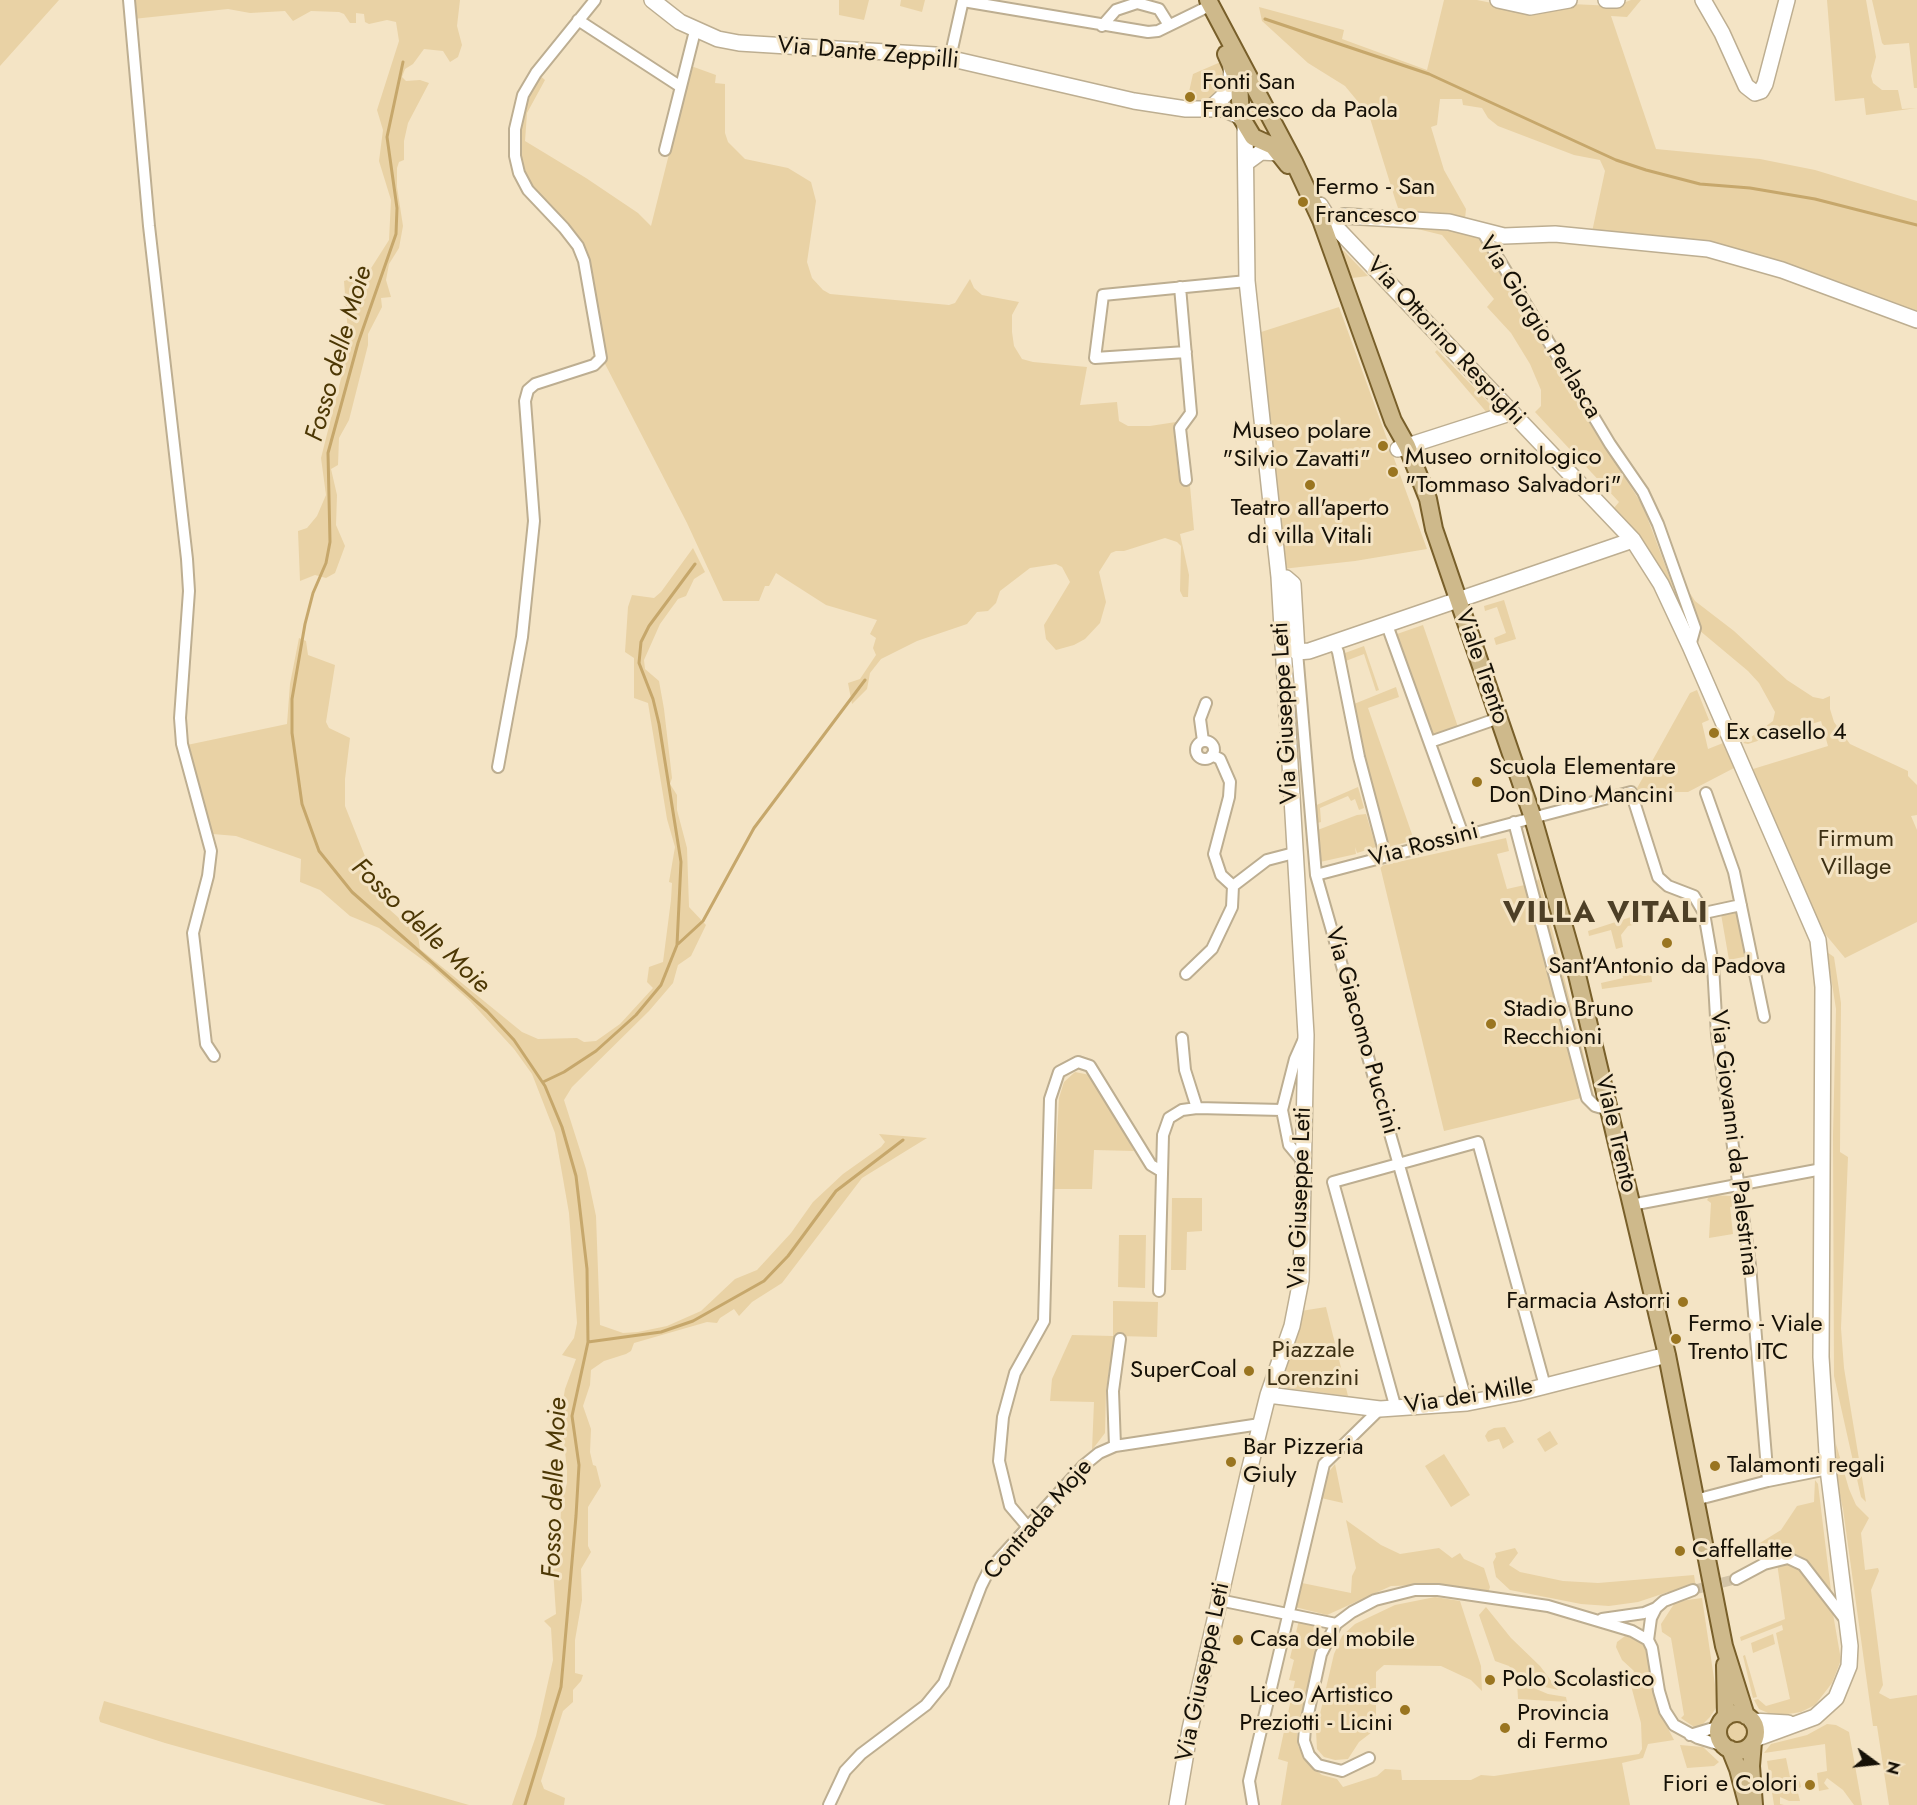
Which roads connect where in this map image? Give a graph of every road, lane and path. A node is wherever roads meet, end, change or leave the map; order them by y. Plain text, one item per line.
1 (129, 0) edge
2 (595, 0) edge
3 (652, 0) edge
4 (963, 0) edge
5 (1498, 0) edge
6 (1569, 0) edge
7 (1606, 0) edge
8 (1617, 0) edge
9 (1702, 0) edge
10 (1787, 0) edge
11 (1203, 3) edge
12 (578, 20) junction
13 (1169, 25) junction
14 (1102, 26) junction
15 (695, 31) junction
16 (950, 58) junction
17 (1231, 63) junction
18 (681, 87) junction
19 (1263, 100) junction
20 (1214, 105) junction
21 (1198, 108) junction
22 (1243, 114) junction
23 (1276, 126) junction
24 (1264, 141) junction
25 (665, 150) dead end
26 (1279, 153) junction
27 (1294, 162) junction
28 (1246, 163) junction
29 (1335, 226) junction
30 (1482, 231) junction
31 (1247, 281) junction
32 (1180, 287) junction
33 (1917, 320) edge
34 (1186, 351) junction
35 (1510, 413) junction
36 (1403, 448) junction
37 (1186, 480) dead end
38 (1633, 540) junction
39 (1279, 577) junction
40 (1458, 600) junction
41 (1387, 624) junction
42 (1334, 643) junction
43 (1690, 646) junction
44 (1297, 652) junction
45 (1206, 703) dead end
46 (1499, 718) junction
47 (1430, 742) junction
48 (498, 767) dead end
49 (1707, 793) dead end
50 (1533, 818) junction
51 (1514, 822) junction
52 (1463, 835) junction
53 (1294, 853) junction
54 (1385, 855) junction
55 (1316, 875) junction
56 (1233, 886) junction
57 (1741, 905) junction
58 (1704, 913) junction
59 (1186, 974) dead end
60 (1764, 1017) dead end
61 (1306, 1035) junction
62 (1182, 1038) dead end
63 (214, 1056) dead end
64 (1197, 1108) junction
65 (1282, 1110) junction
66 (1609, 1110) junction
67 (1304, 1163) junction
68 (1399, 1164) junction
69 (1822, 1169) junction
70 (1161, 1171) junction
71 (1739, 1183) junction
72 (1631, 1204) junction
73 (1159, 1291) dead end
74 (1120, 1339) dead end
75 (1667, 1355) junction
76 (1545, 1386) junction
77 (1268, 1395) junction
78 (1467, 1403) junction
79 (1380, 1408) junction
80 (1396, 1409) junction
81 (1260, 1424) junction
82 (1114, 1446) junction
83 (1828, 1469) junction
84 (1768, 1481) junction
85 (1695, 1500) junction
86 (1027, 1526) junction
87 (1736, 1579) tunnel mouth
88 (1693, 1590) tunnel mouth
89 (1219, 1600) junction
90 (1656, 1608) junction
91 (1288, 1614) junction
92 (1596, 1620) junction
93 (1847, 1622) junction
94 (1336, 1624) junction
95 (1648, 1640) junction
96 (1724, 1646) junction
97 (1749, 1718) junction
98 (1723, 1722) junction
99 (1800, 1724) junction
100 (1690, 1735) junction
101 (1754, 1741) junction
102 (1727, 1748) junction
103 (1370, 1758) dead end
104 (829, 1805) edge
105 (1177, 1805) edge
106 (1253, 1805) edge
107 (1747, 1805) edge
108 (1754, 1805) edge

1 - 63 street
2 - 12 street
3 - 15 street, Via Dante Zeppilli
4 - 14 street
4 - 16 street
5 - 6 street
7 - 8 street
9 - 10 street
11 - 13 street
11 - 17 main road, Viale Trento
11 - 19 main road, Viale Trento
12 - 18 street
12 - 48 street
13 - 14 street
13 - 14 street
15 - 16 street, Via Dante Zeppilli
15 - 18 street
16 - 21 street, Via Dante Zeppilli
17 - 20 street
17 - 22 main road, Viale Trento
18 - 25 street
19 - 22 main road
19 - 23 main road, Viale Trento
20 - 21 street, Via Dante Zeppilli
20 - 22 street, Via Dante Zeppilli
21 - 22 street, Via Dante Zeppilli
22 - 24 main road, Viale Trento
22 - 28 street, Via Giuseppe Leti
23 - 24 main road
23 - 27 main road, Viale Trento
24 - 26 main road, Viale Trento
24 - 28 street
26 - 28 street
26 - 29 main road, Viale Trento
27 - 29 street, Via Ottorino Respighi
27 - 29 main road, Viale Trento
28 - 31 street, Via Giuseppe Leti
29 - 30 street, Via Giorgio Perlasca
29 - 35 street, Via Ottorino Respighi
29 - 36 main road, Viale Trento
30 - 33 street
30 - 43 street, Via Giorgio Perlasca
31 - 32 street
31 - 39 street, Via Giuseppe Leti
32 - 34 street
32 - 34 street
34 - 37 street
35 - 36 street
35 - 38 street, Via Ottorino Respighi
36 - 40 main road, Viale Trento
38 - 40 street
38 - 43 street, Via Ottorino Respighi
39 - 44 street
39 - 53 street, Via Giuseppe Leti
40 - 41 street
40 - 46 main road, Viale Trento
41 - 42 street
41 - 47 street
42 - 44 street
42 - 54 street
43 - 69 street, Via Ottorino Respighi
44 - 55 street, Via Giacomo Puccini
45 - 56 street
46 - 47 street
46 - 50 main road, Viale Trento
47 - 52 street
49 - 57 street
50 - 51 street, Via Rossini
50 - 58 street
50 - 66 main road, Viale Trento
51 - 52 street, Via Rossini
51 - 66 street
52 - 54 street, Via Rossini
53 - 56 street
53 - 61 street, Via Giuseppe Leti
54 - 55 street, Via Rossini
55 - 68 street, Via Giacomo Puccini
56 - 59 street
57 - 58 street
57 - 60 street
58 - 71 street, Via Giovanni da Palestrina
61 - 65 street
61 - 67 street, Via Giuseppe Leti
62 - 64 street
64 - 65 street
64 - 70 street
65 - 67 street
66 - 72 main road, Viale Trento
67 - 77 street, Via Giuseppe Leti
68 - 76 street
68 - 78 street, Via Giacomo Puccini
68 - 80 street
69 - 71 street
69 - 83 street, Via Ottorino Respighi
70 - 73 street
70 - 86 street
71 - 72 street
71 - 84 street, Via Giovanni da Palestrina
72 - 75 main road, Viale Trento
74 - 82 street
75 - 76 street, Via dei Mille
75 - 85 main road, Viale Trento
76 - 78 street, Via dei Mille
77 - 79 street, Via dei Mille
77 - 81 street, Via Giuseppe Leti
78 - 80 street, Via dei Mille
79 - 80 street, Via dei Mille
79 - 91 street
81 - 82 street, Contrada Moje
81 - 89 street, Via Giuseppe Leti
82 - 86 street, Contrada Moje
83 - 84 street
83 - 93 street, Via Ottorino Respighi
84 - 85 street
85 - 96 main road, Viale Trento
86 - 104 street, Contrada Moje
87 - 93 street
88 - 90 street
89 - 91 street
89 - 105 street, Via Giuseppe Leti
90 - 92 street
90 - 95 street
91 - 94 street
91 - 106 street
92 - 94 street
92 - 95 street
93 - 99 street, Via Ottorino Respighi
94 - 103 street
95 - 100 street
96 - 97 main road, Viale Trento
96 - 98 main road, Viale Trento
97 - 98 main road
97 - 99 street
97 - 101 main road, Viale Trento
98 - 100 street
98 - 102 main road, Viale Trento
99 - 101 street, Via Ottorino Respighi
100 - 102 street
101 - 102 main road
101 - 108 main road, Viale Trento
102 - 107 main road, Viale Trento

